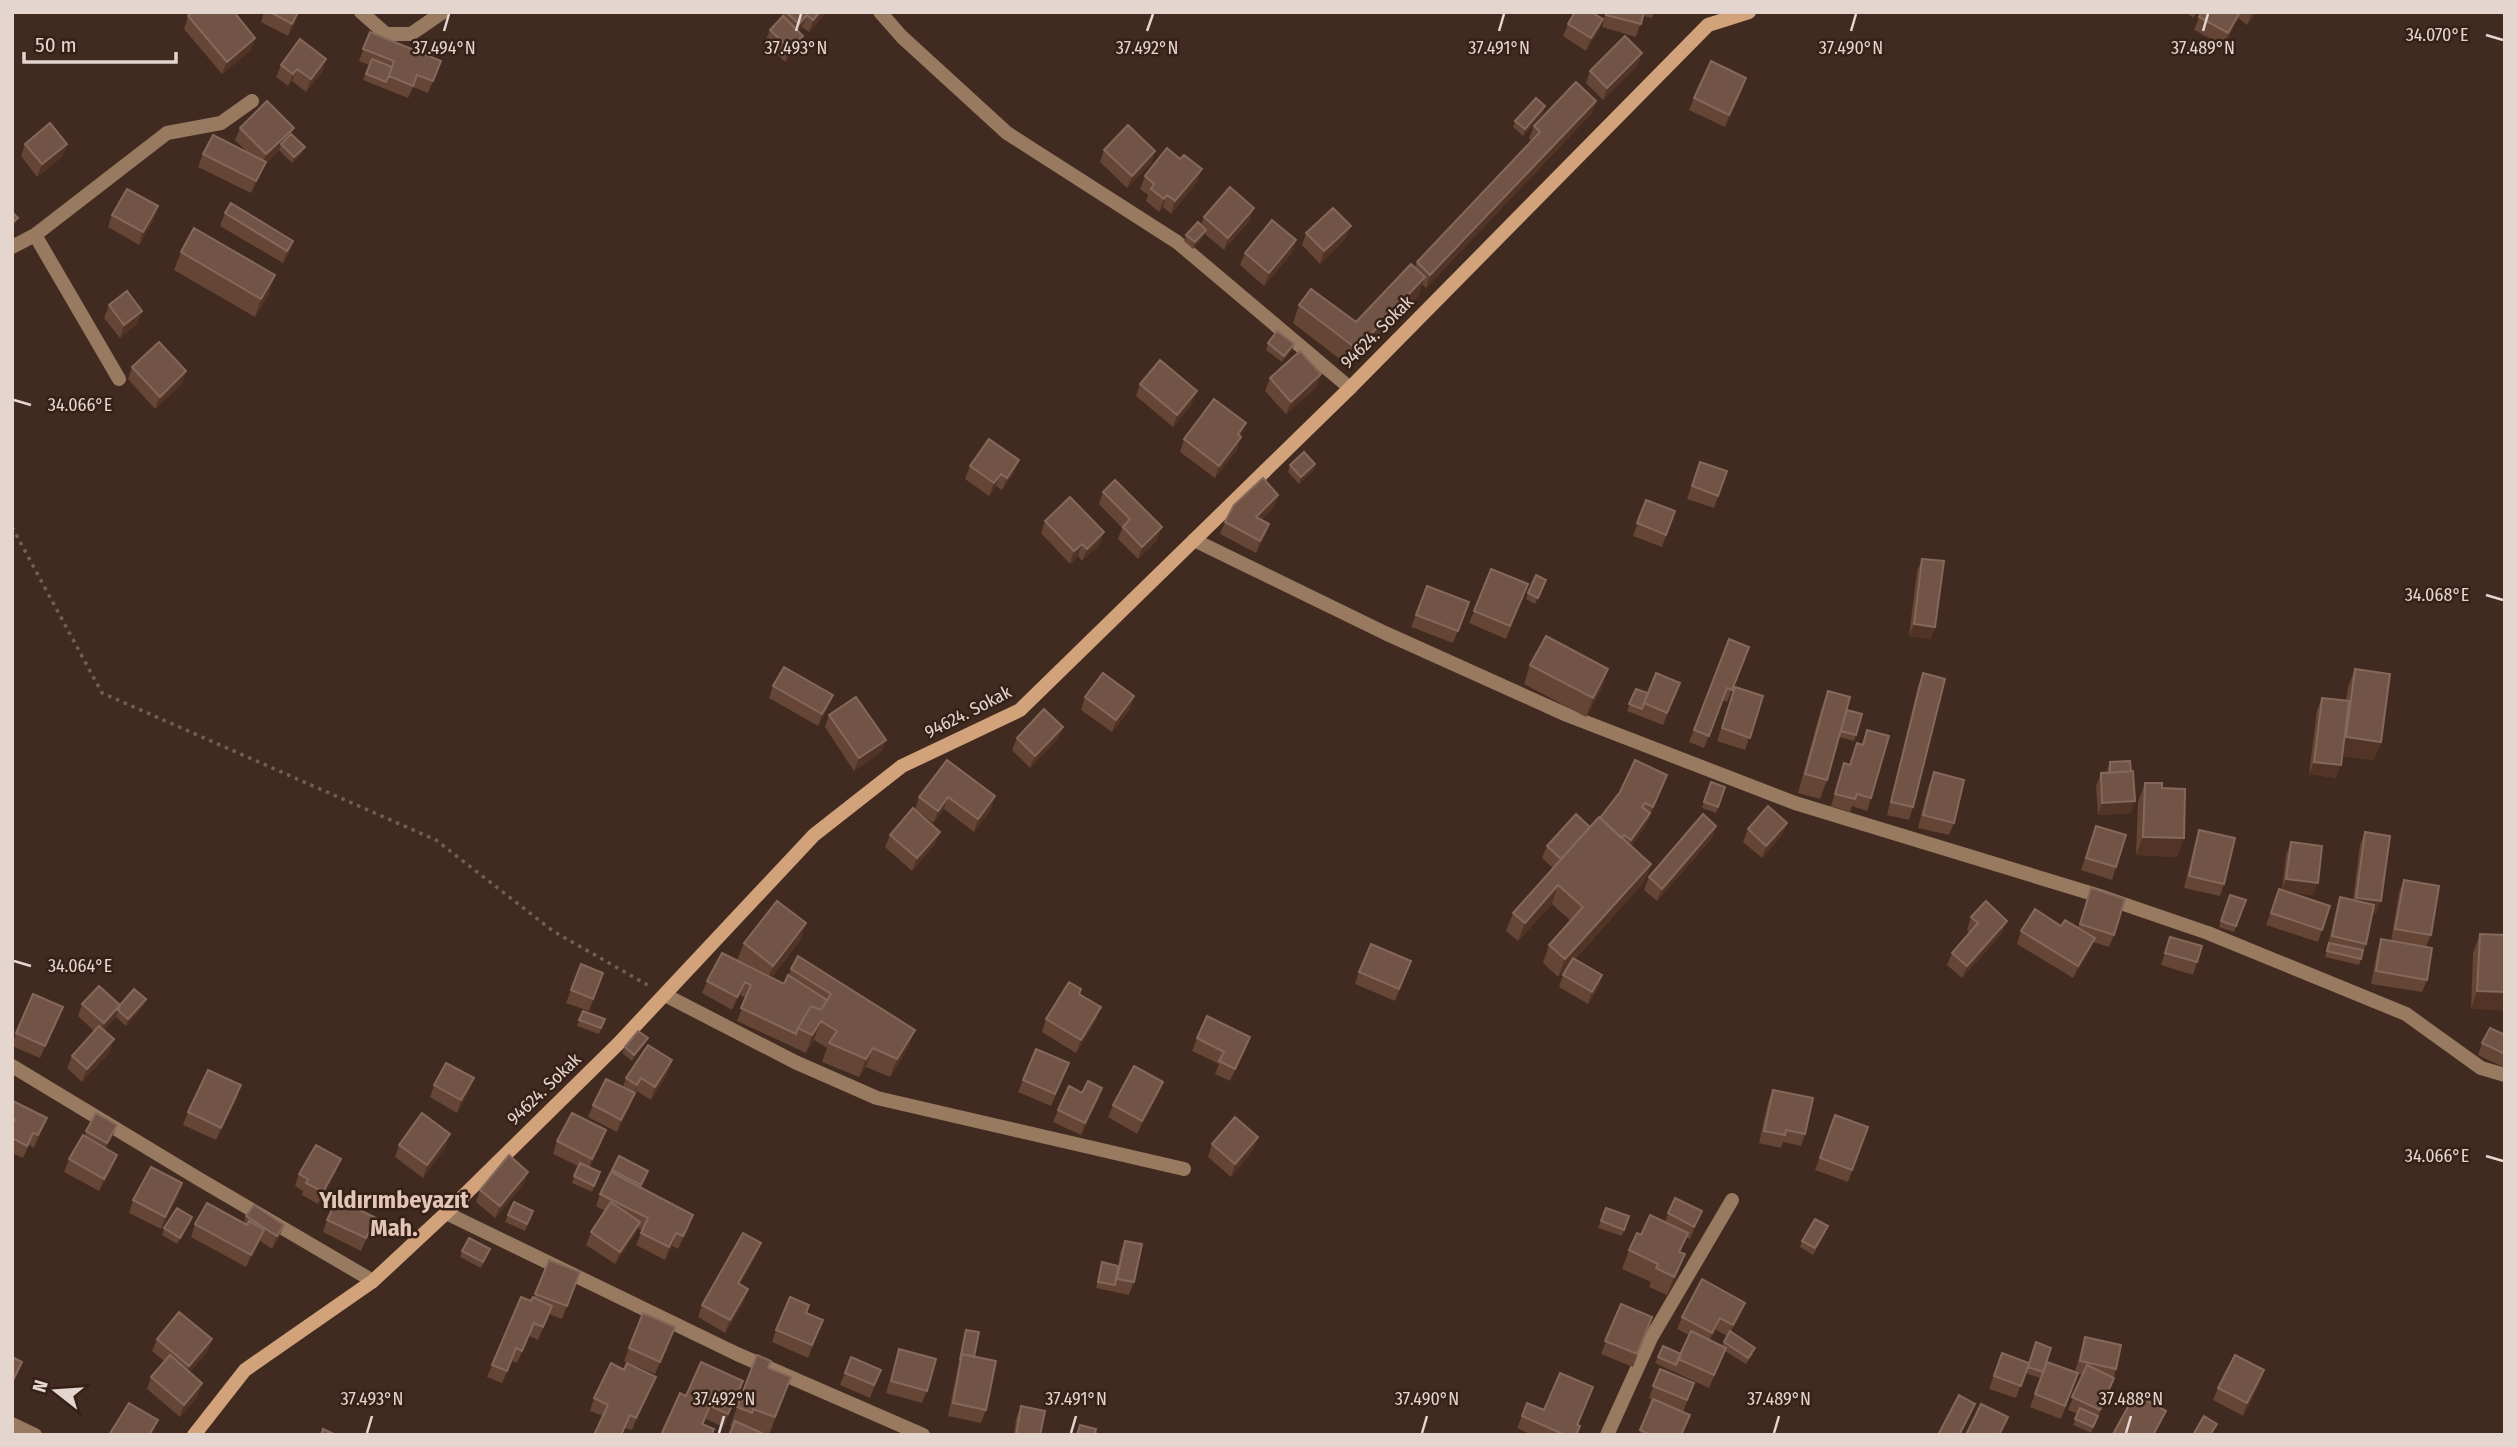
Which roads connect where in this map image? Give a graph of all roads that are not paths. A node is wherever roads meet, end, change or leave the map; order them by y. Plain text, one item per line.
1 (361, 12) edge
2 (443, 12) edge
3 (880, 12) edge
4 (1749, 12) edge
5 (1705, 19) edge
6 (251, 101) dead end
7 (35, 235) junction
8 (12, 247) edge
9 (119, 379) dead end
10 (1350, 388) junction
11 (1194, 540) junction
12 (665, 995) junction
13 (12, 1066) edge
14 (2505, 1075) edge
15 (1184, 1169) dead end
16 (1732, 1200) dead end
17 (446, 1213) junction
18 (373, 1280) junction
19 (12, 1424) edge
20 (35, 1435) edge
21 (194, 1435) edge
22 (923, 1435) edge
23 (1607, 1435) edge

1 - 2 street
3 - 10 street
4 - 5 street, 94624. Sokak
5 - 10 street, 94624. Sokak
6 - 7 street
7 - 8 street
7 - 9 street
10 - 11 street, 94624. Sokak
11 - 12 street, 94624. Sokak
11 - 14 street
12 - 15 street
12 - 17 street, 94624. Sokak
13 - 18 street
16 - 23 street
17 - 18 street, 94624. Sokak
17 - 22 street
18 - 21 street, 94624. Sokak
19 - 20 street

